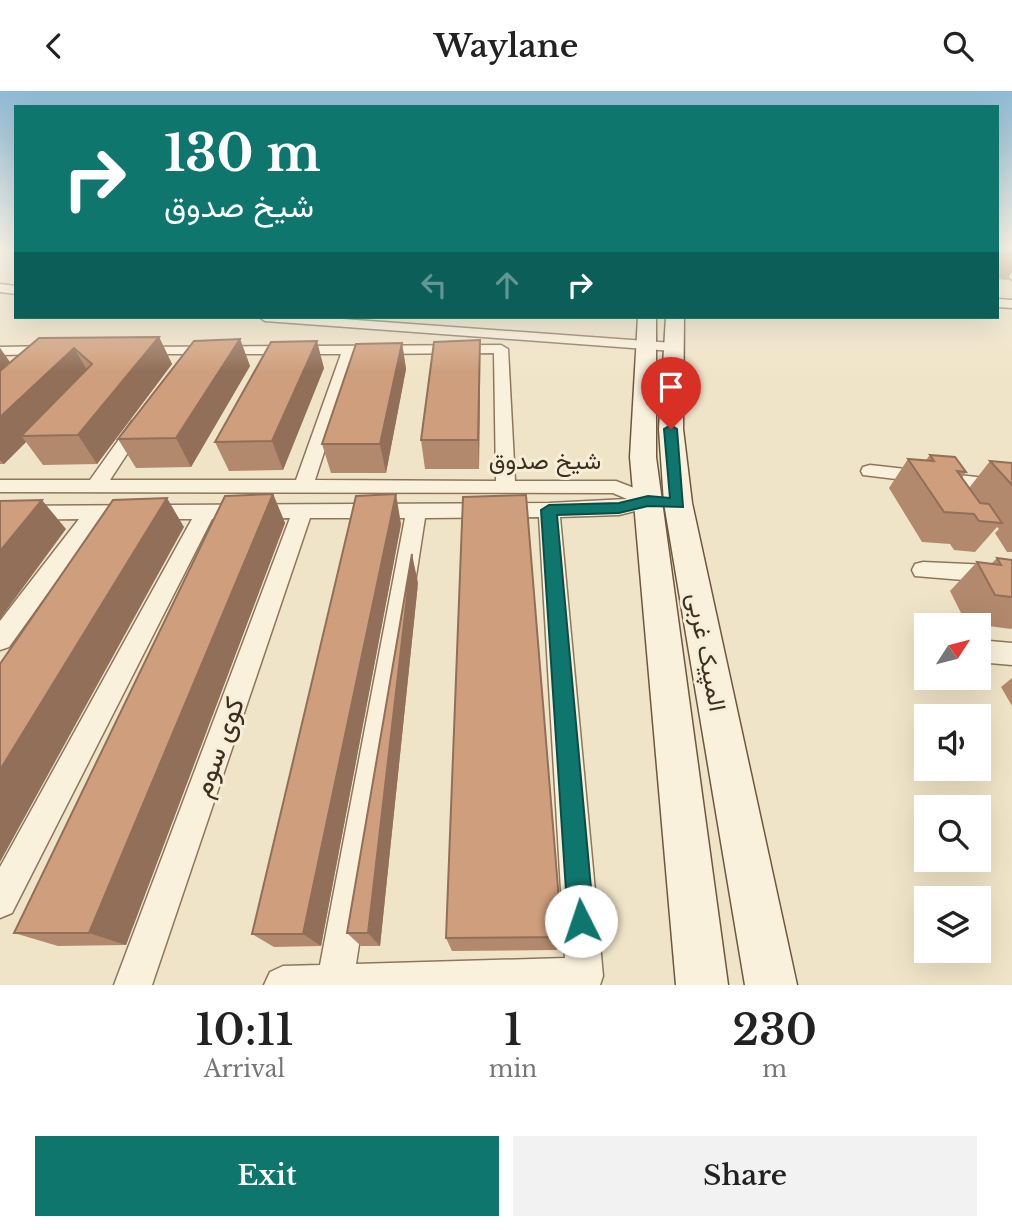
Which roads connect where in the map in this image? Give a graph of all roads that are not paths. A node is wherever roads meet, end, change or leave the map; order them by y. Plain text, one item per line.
1 (314, 319) edge
2 (426, 319) edge
3 (660, 333) edge
4 (350, 349) junction
5 (44, 350) junction
6 (71, 350) edge
7 (125, 350) edge
8 (192, 350) junction
9 (0, 351) edge
10 (27, 365) edge
11 (176, 372) edge
12 (152, 407) edge
13 (870, 471) dead end
14 (0, 487) edge
15 (95, 487) junction
16 (506, 487) junction
17 (1012, 487) edge
18 (303, 498) junction
19 (663, 502) junction
20 (416, 510) junction
21 (549, 510) junction
22 (205, 511) junction
23 (0, 513) edge
24 (95, 513) junction
25 (923, 570) dead end
26 (1012, 575) edge
27 (0, 641) edge
28 (991, 652) edge
29 (1012, 654) edge
30 (0, 901) edge
31 (335, 983) edge
32 (133, 985) edge
33 (283, 985) edge
34 (702, 985) edge
35 (771, 985) edge

1 - 3 street
2 - 3 street
3 - 19 street, المپیک غربی
4 - 8 street
4 - 16 street
4 - 18 street, کوی سوم
5 - 6 street
5 - 9 street
5 - 10 street
7 - 8 street
8 - 11 street
12 - 15 street
13 - 17 street
14 - 15 street, شیخ صدوق
15 - 18 street, شیخ صدوق
16 - 18 street, شیخ صدوق
16 - 19 street, شیخ صدوق
18 - 20 street, شیخ صدوق
18 - 22 street, شیخ صدوق
18 - 32 street, کوی سوم
19 - 21 street, شیخ صدوق
19 - 34 street, المپیک غربی
19 - 35 street, المپیک غربی
20 - 21 street, شیخ صدوق
20 - 31 street
21 - 31 street
22 - 24 street, شیخ صدوق
22 - 30 street
23 - 24 street, شیخ صدوق
24 - 27 street
25 - 26 street
28 - 29 street
31 - 33 street

